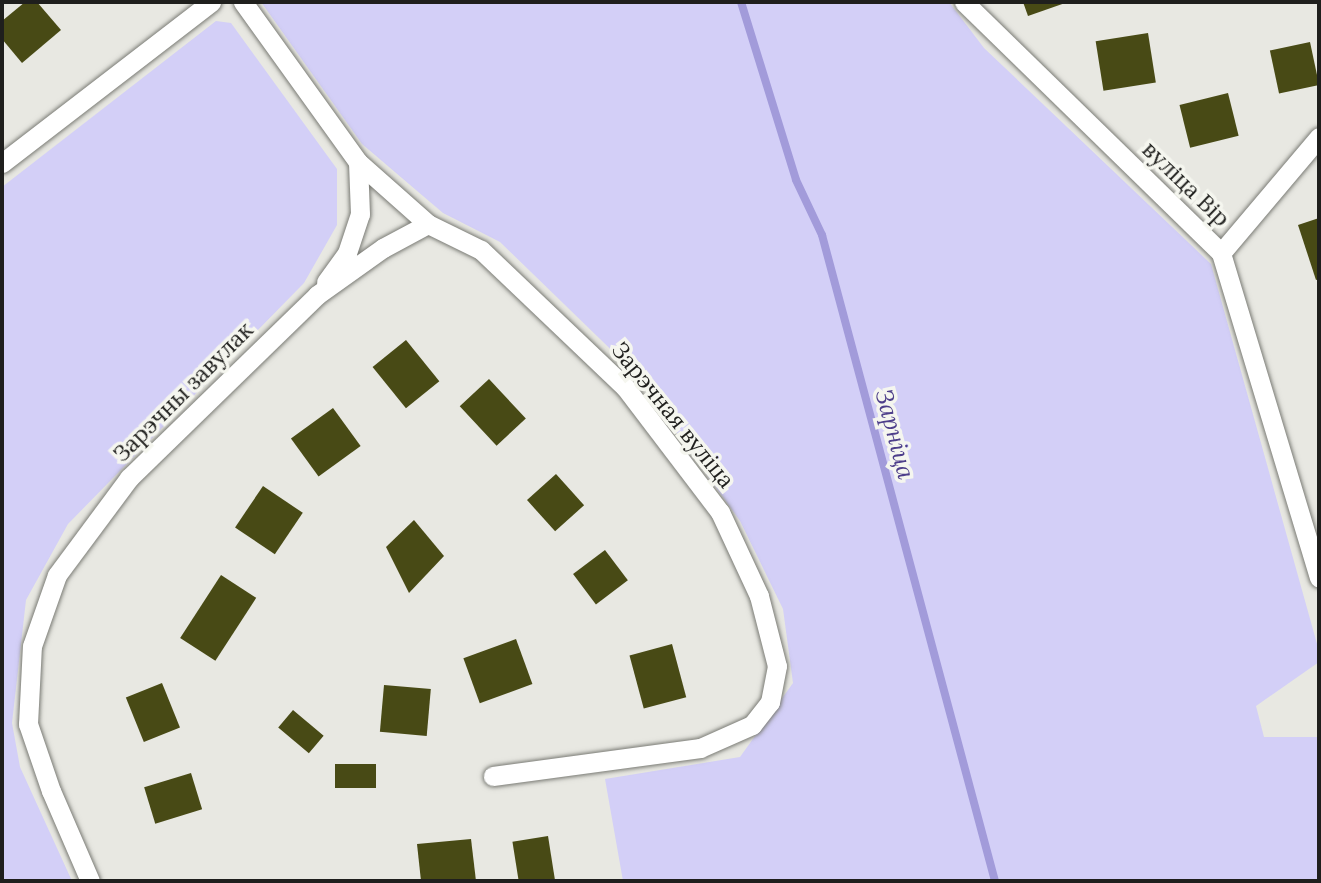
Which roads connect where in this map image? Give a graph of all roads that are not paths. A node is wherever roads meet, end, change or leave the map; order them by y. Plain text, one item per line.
1 (211, 2) edge
2 (243, 2) edge
3 (964, 2) edge
4 (1319, 137) edge
5 (358, 162) junction
6 (2, 163) edge
7 (428, 224) junction
8 (1221, 253) junction
9 (317, 295) junction
10 (1319, 578) edge
11 (493, 776) dead end
12 (90, 881) edge

1 - 6 street
2 - 5 street, Зарэчная вуліца
3 - 8 street, вуліца Вір
4 - 8 street
5 - 7 street, Зарэчная вуліца
5 - 9 street
7 - 9 street, Зарэчны завулак
7 - 11 street, Зарэчная вуліца
8 - 10 street, вуліца Вір
9 - 12 street, Зарэчны завулак

